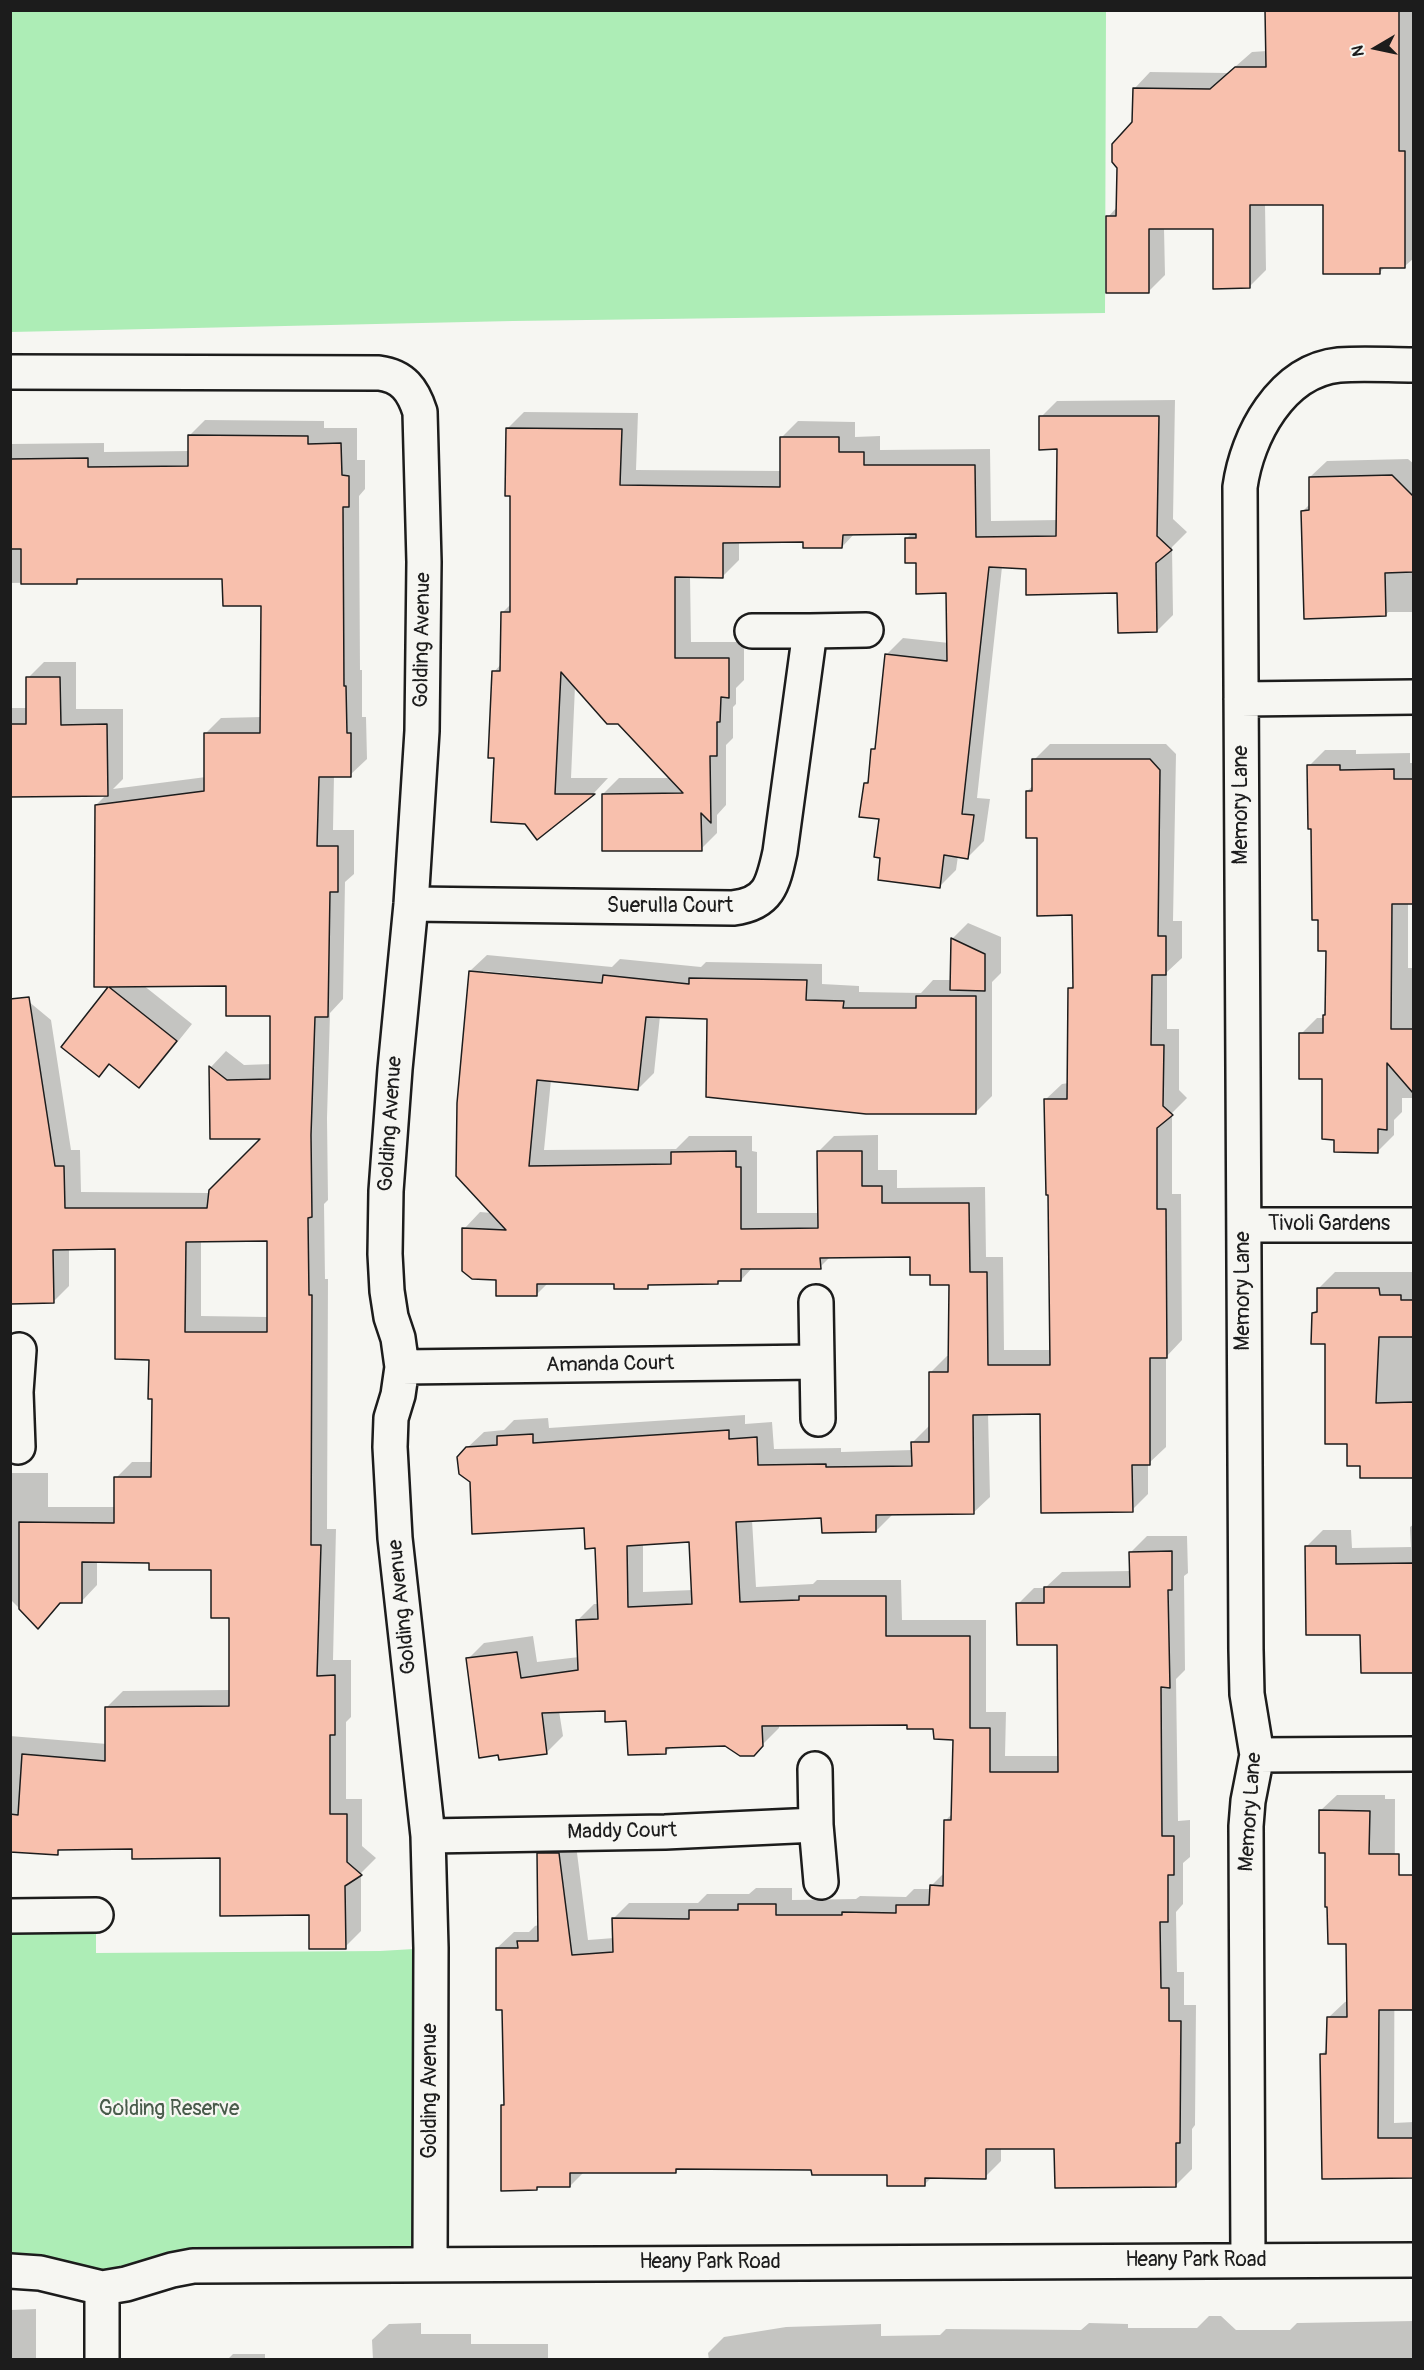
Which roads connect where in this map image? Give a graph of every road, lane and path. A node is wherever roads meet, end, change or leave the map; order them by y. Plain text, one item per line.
1 (1413, 365) edge
2 (10, 372) edge
3 (866, 630) dead end
4 (752, 631) dead end
5 (810, 631) junction
6 (1413, 697) edge
7 (1241, 699) junction
8 (411, 904) junction
9 (1244, 1225) junction
10 (1413, 1225) edge
11 (816, 1302) dead end
12 (19, 1350) dead end
13 (817, 1362) junction
14 (402, 1367) junction
15 (13, 1392) edge
16 (818, 1419) dead end
17 (18, 1447) dead end
18 (1413, 1754) edge
19 (1257, 1755) junction
20 (815, 1769) dead end
21 (816, 1825) junction
22 (428, 1836) junction
23 (821, 1882) dead end
24 (96, 1915) dead end
25 (10, 1916) edge
26 (1413, 2260) edge
27 (1248, 2261) junction
28 (430, 2264) junction
29 (10, 2271) edge
30 (102, 2288) junction
31 (102, 2360) edge

1 - 7 street, Memory Lane
2 - 8 street, Golding Avenue
3 - 5 street
4 - 5 street
5 - 8 street, Suerulla Court
6 - 7 street
7 - 9 street, Memory Lane
8 - 14 street, Golding Avenue
9 - 10 street, Tivoli Gardens
9 - 19 street, Memory Lane
11 - 13 street
12 - 15 street
13 - 14 street, Amanda Court
13 - 16 street
14 - 22 street, Golding Avenue
15 - 17 street
18 - 19 street
19 - 27 street, Memory Lane
20 - 21 street
21 - 22 street, Maddy Court
21 - 23 street
22 - 28 street, Golding Avenue
24 - 25 street
26 - 27 street, Heany Park Road
27 - 28 street, Heany Park Road
28 - 30 street, Heany Park Road
29 - 30 street, Heany Park Road
30 - 31 street

